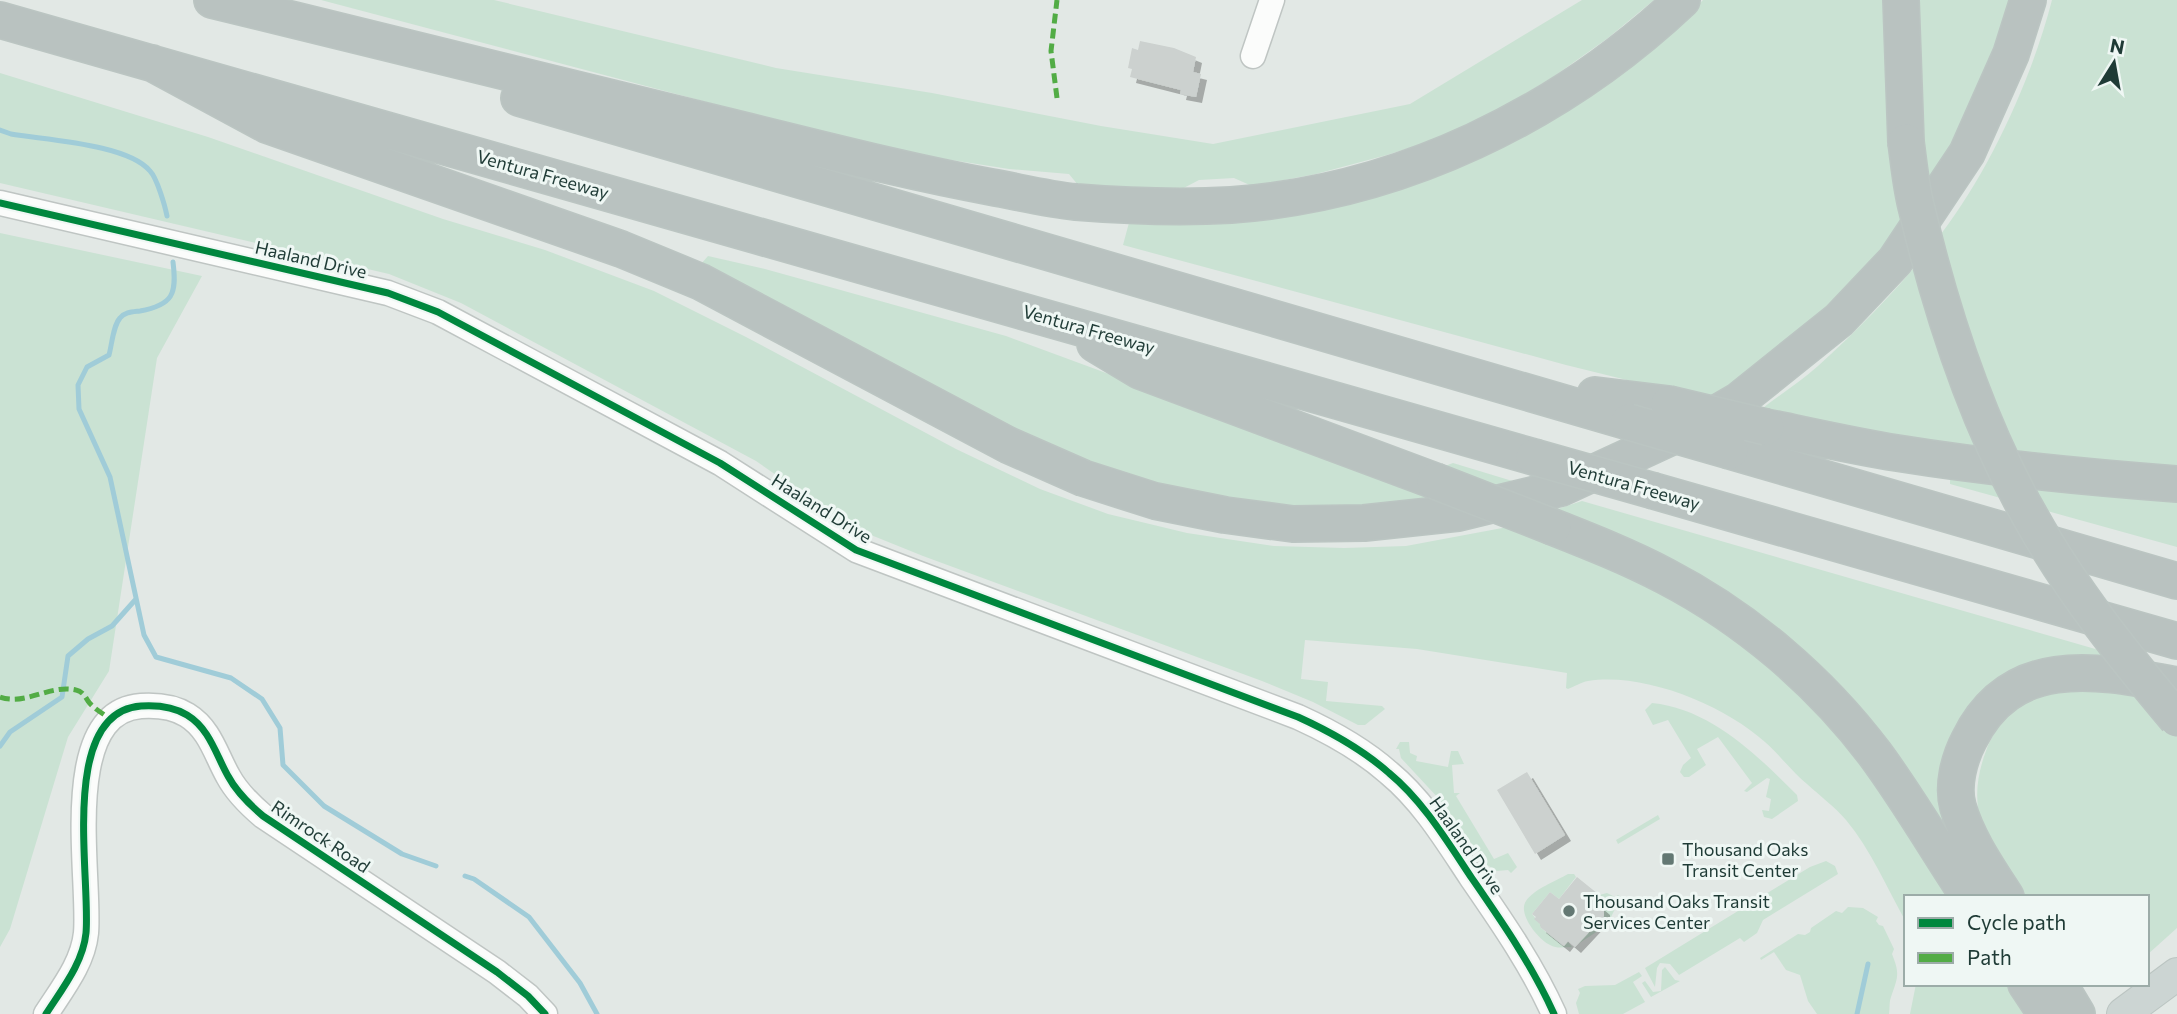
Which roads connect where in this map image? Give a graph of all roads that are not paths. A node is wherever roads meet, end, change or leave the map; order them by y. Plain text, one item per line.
1 (183, 0) edge
2 (212, 0) edge
3 (1272, 0) edge
4 (1682, 0) edge
5 (1901, 0) edge
6 (2028, 0) edge
7 (0, 20) edge
8 (1254, 56) dead end
9 (152, 64) junction
10 (0, 203) edge
11 (1049, 317) junction
12 (1487, 382) junction
13 (2177, 484) edge
14 (2177, 581) edge
15 (2177, 641) edge
16 (2177, 685) edge
17 (2177, 719) edge
18 (1968, 895) edge
19 (2005, 895) edge
20 (2177, 974) edge
21 (2027, 986) edge
22 (2060, 986) edge
23 (46, 1014) edge
24 (545, 1014) edge
25 (1554, 1014) edge
26 (2046, 1014) edge
27 (2077, 1014) edge
28 (2123, 1014) edge

1 - 12 highway
2 - 4 highway
3 - 8 street
5 - 17 highway, bridge
6 - 9 highway
7 - 9 highway, Ventura Freeway
9 - 11 highway, Ventura Freeway
10 - 25 street, Haaland Drive
11 - 15 highway, Ventura Freeway, bridge
11 - 18 highway, bridge
12 - 13 highway, bridge
12 - 14 highway, bridge
16 - 19 highway
20 - 28 main road
21 - 26 highway
22 - 27 highway
23 - 24 street, Rimrock Road

